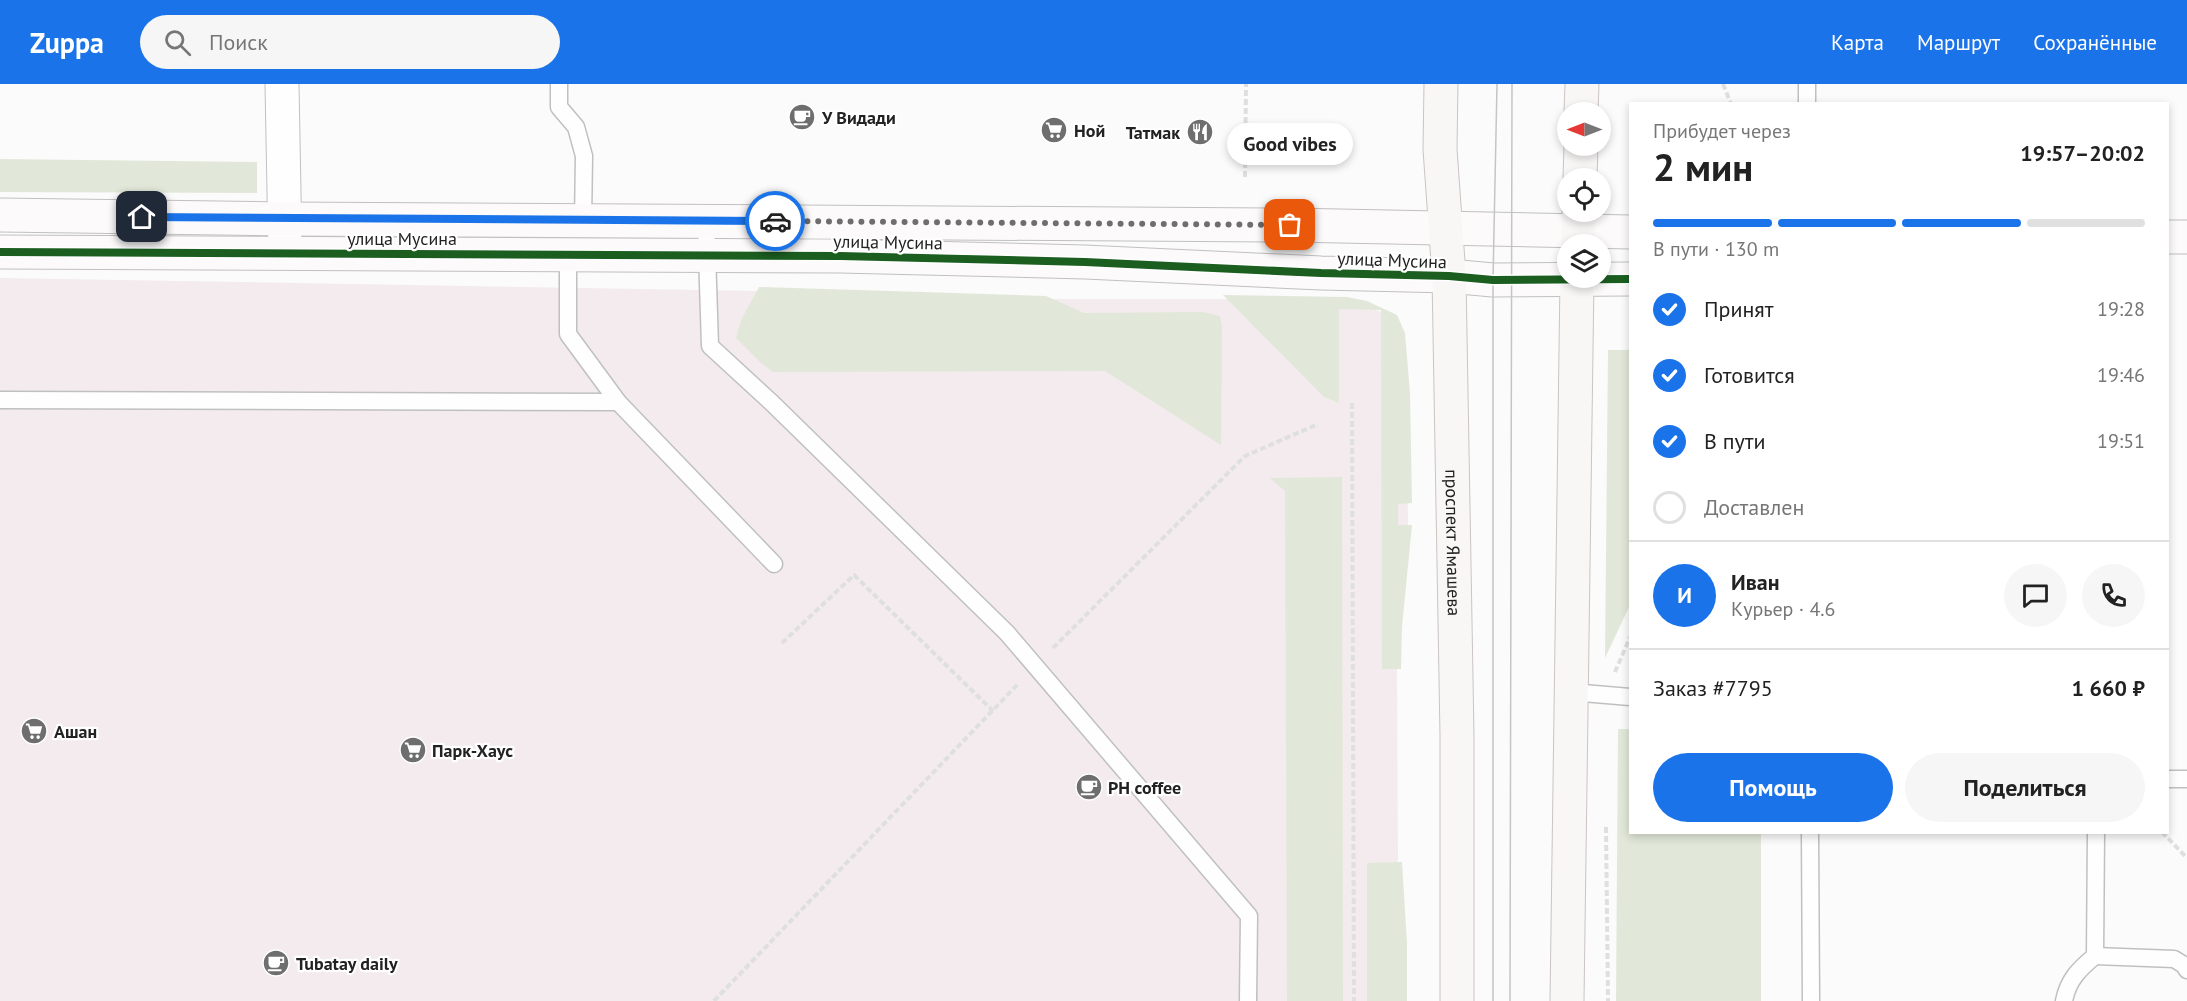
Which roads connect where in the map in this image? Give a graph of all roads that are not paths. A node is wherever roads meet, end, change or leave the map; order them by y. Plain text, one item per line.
1 (282, 84) edge
2 (559, 84) edge
3 (1441, 84) edge
4 (1582, 84) edge
5 (1807, 84) edge
6 (1581, 102) edge
7 (1807, 102) edge
8 (0, 215) edge
9 (285, 219) junction
10 (583, 221) junction
11 (706, 221) junction
12 (1446, 228) junction
13 (1578, 229) edge
14 (1629, 232) edge
15 (2169, 237) edge
16 (2187, 237) edge
17 (0, 252) edge
18 (285, 252) junction
19 (568, 254) junction
20 (707, 255) junction
21 (1449, 276) junction
22 (1557, 278) edge
23 (1611, 279) edge
24 (1629, 279) edge
25 (1577, 288) edge
26 (0, 400) edge
27 (618, 402) junction
28 (774, 564) dead end
29 (1570, 692) junction
30 (1629, 697) edge
31 (2169, 779) edge
32 (2187, 779) edge
33 (1810, 834) edge
34 (2096, 834) edge
35 (2095, 956) junction
36 (2187, 970) edge
37 (1248, 1001) edge
38 (1457, 1001) edge
39 (1567, 1001) edge
40 (1811, 1001) edge
41 (2064, 1001) edge

1 - 9 street
2 - 10 lane
3 - 12 main road, проспект Ямашева
4 - 6 main road
5 - 7 lane
8 - 9 street, улица Мусина
9 - 10 street, улица Мусина
9 - 18 street
10 - 11 street, улица Мусина
11 - 12 street, улица Мусина
11 - 20 lane
12 - 13 street, улица Мусина
12 - 21 main road, проспект Ямашева
13 - 14 street, улица Мусина
15 - 16 street
17 - 18 street, улица Мусина
18 - 19 street, улица Мусина
19 - 20 street, улица Мусина
19 - 27 lane
20 - 21 street, улица Мусина
20 - 37 lane
21 - 22 street, улица Мусина
21 - 38 main road, проспект Ямашева
23 - 24 street, улица Мусина
25 - 29 main road
26 - 27 lane
27 - 28 lane
29 - 30 lane
29 - 39 main road
31 - 32 lane
33 - 40 lane
34 - 35 lane
35 - 36 lane
35 - 41 lane

